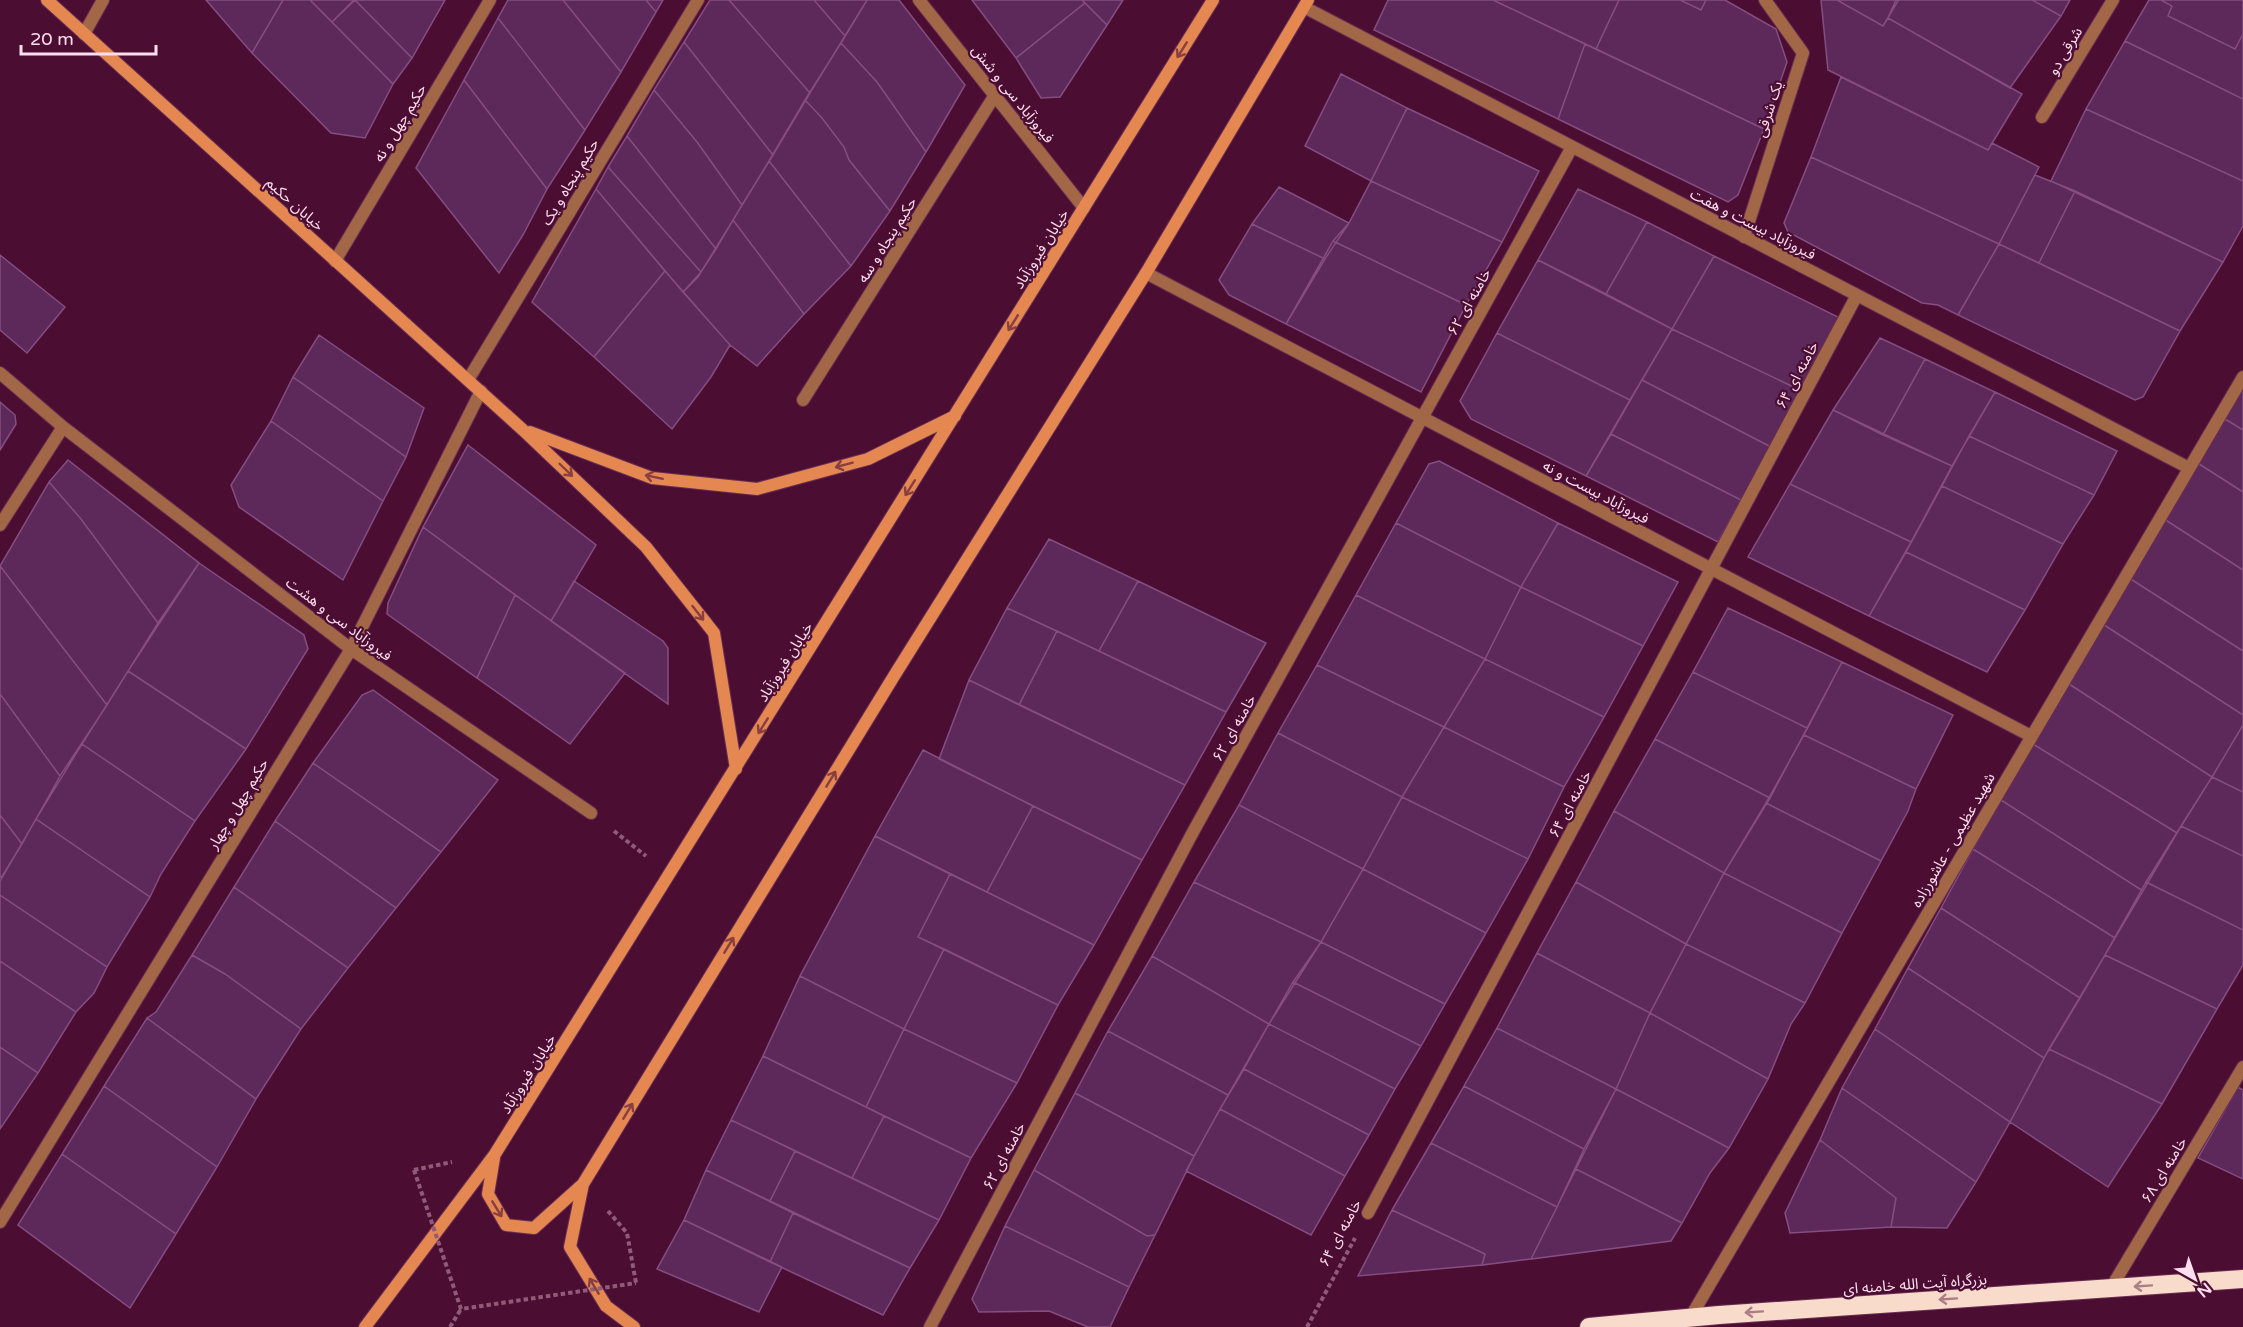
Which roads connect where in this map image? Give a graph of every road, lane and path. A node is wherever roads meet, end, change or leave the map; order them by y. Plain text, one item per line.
1 (47, 0) edge
2 (103, 0) edge
3 (490, 0) edge
4 (698, 0) edge
5 (919, 0) edge
6 (1213, 0) edge
7 (1765, 0) edge
8 (2113, 0) edge
9 (1306, 4) edge
10 (84, 33) junction
11 (995, 95) junction
12 (2042, 117) dead end
13 (1572, 147) junction
14 (1084, 208) junction
15 (1744, 237) junction
16 (335, 261) junction
17 (1146, 273) junction
18 (1857, 295) junction
19 (0, 373) edge
20 (2243, 377) edge
21 (468, 380) junction
22 (481, 391) junction
23 (803, 400) dead end
24 (955, 416) junction
25 (1422, 417) junction
26 (63, 427) junction
27 (523, 430) junction
28 (2189, 468) junction
29 (0, 525) edge
30 (1712, 570) junction
31 (351, 649) junction
32 (2031, 736) junction
33 (736, 769) junction
34 (591, 813) joint
35 (670, 874) junction
36 (2243, 1067) edge
37 (495, 1154) junction
38 (452, 1162) dead end
39 (583, 1184) junction
40 (1368, 1213) joint
41 (0, 1222) edge
42 (627, 1233) dead end
43 (2243, 1279) edge
44 (2110, 1288) junction
45 (461, 1309) junction
46 (1690, 1318) junction
47 (365, 1327) edge
48 (450, 1327) edge
49 (634, 1327) edge
50 (930, 1327) edge
51 (1307, 1327) edge
52 (1589, 1327) edge

1 - 10 main road, خیابان حکیم
2 - 10 street
3 - 16 street, حکیم چهل و نه
4 - 21 street, حکیم پنجاه و یک
5 - 11 street, فیروزآباد سی و شش
6 -> 14 main road, خیابان فیروزآباد
7 - 15 street, یک شرقی
8 - 12 street, شرقی دو
9 - 13 street, فیروزآباد بیست و هفت
9 - 17 main road
10 - 16 main road, خیابان حکیم
11 - 14 street, فیروزآباد سی و شش
11 - 23 street, حکیم پنجاه و سه
13 - 15 street, فیروزآباد بیست و هفت
13 - 25 street, خامنه ای ۶۲
14 -> 24 main road, خیابان فیروزآباد
15 - 18 street, فیروزآباد بیست و هفت
16 - 21 main road, خیابان حکیم
17 - 25 street, فیروزآباد بیست و نه
39 -> 17 main road
18 - 28 street, فیروزآباد بیست و هفت
18 - 30 street, خامنه ای ۶۴
19 - 26 street, فیروزآباد سی و هشت
20 - 28 street, شهید عظیمی - عاشورزاده
21 - 22 main road, خیابان حکیم
22 - 27 main road, خیابان حکیم
22 - 31 street, حکیم چهل و چهار
24 -> 27 main road
24 -> 33 main road, خیابان فیروزآباد
25 - 30 street, فیروزآباد بیست و نه
25 - 50 street, خامنه ای ۶۲
26 - 29 street
26 - 31 street, فیروزآباد سی و هشت
27 -> 33 main road, خیابان حکیم
28 - 32 street, شهید عظیمی - عاشورزاده
30 - 32 street, فیروزآباد بیست و نه
30 - 40 street, خامنه ای ۶۴
31 - 34 street, فیروزآباد سی و هشت
31 - 41 street, حکیم چهل و چهار
32 - 46 street, شهید عظیمی - عاشورزاده
33 - 35 main road, خیابان فیروزآباد
34 - 35 path
35 - 37 main road, خیابان فیروزآباد
36 - 44 street, خامنه ای ۶۸
37 -> 39 main road
37 - 47 main road, خیابان فیروزآباد
38 - 45 path, bridge
49 -> 39 main road
40 - 51 path, خامنه ای ۶۴
42 - 45 path, bridge
43 -> 44 highway, بزرگراه آیت الله خامنه ای
44 -> 46 highway, بزرگراه آیت الله خامنه ای
45 - 48 path
46 - 52 highway, بزرگراه آیت الله خامنه ای

